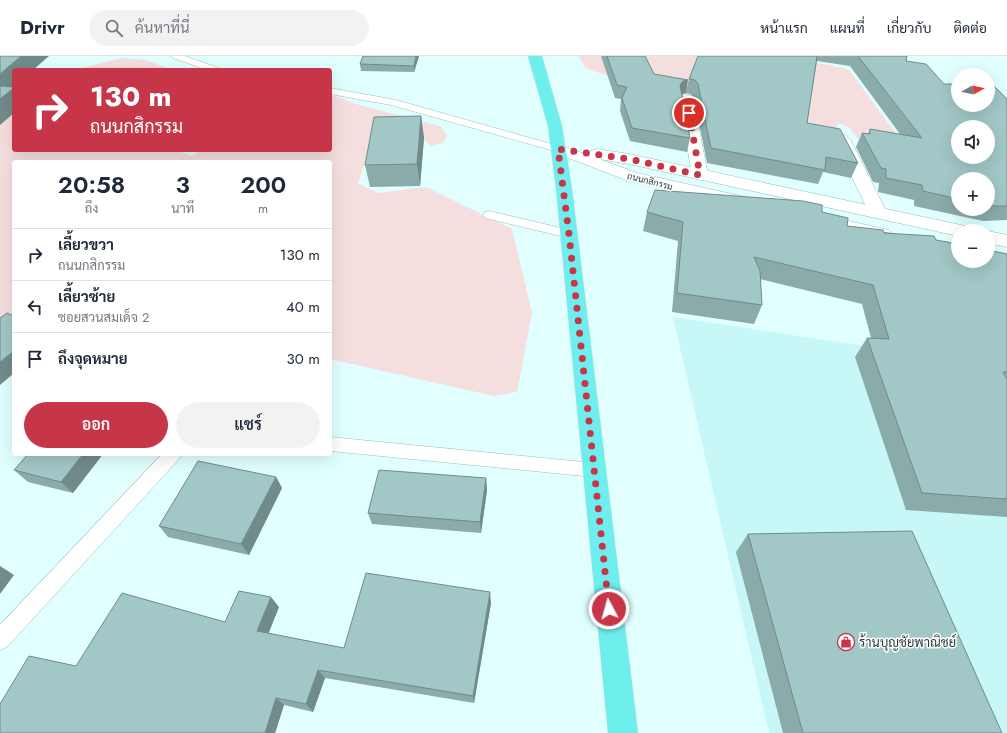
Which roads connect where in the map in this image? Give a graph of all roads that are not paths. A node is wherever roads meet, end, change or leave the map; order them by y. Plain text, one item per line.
1 (176, 56) edge
2 (535, 56) edge
3 (210, 68) edge
4 (332, 92) edge
5 (686, 98) dead end
6 (838, 131) edge
7 (558, 149) junction
8 (700, 175) junction
9 (748, 203) edge
10 (878, 213) junction
11 (489, 214) dead end
12 (803, 216) edge
13 (951, 229) edge
14 (569, 234) junction
15 (896, 236) edge
16 (995, 238) edge
17 (1007, 241) edge
18 (332, 444) edge
19 (171, 456) edge
20 (594, 470) junction
21 (0, 640) edge
22 (623, 733) edge

1 - 3 lane
2 - 7 main road
4 - 7 lane
5 - 8 main road
6 - 10 main road
7 - 8 main road, ถนนกสิกรรม
7 - 9 main road, ถนนกสิกรรม
7 - 14 main road
8 - 10 main road, ถนนกสิกรรม
10 - 13 main road, ถนนกสิกรรม
11 - 14 lane
12 - 15 main road
14 - 20 main road
16 - 17 main road
18 - 20 lane
19 - 21 lane
20 - 22 main road

